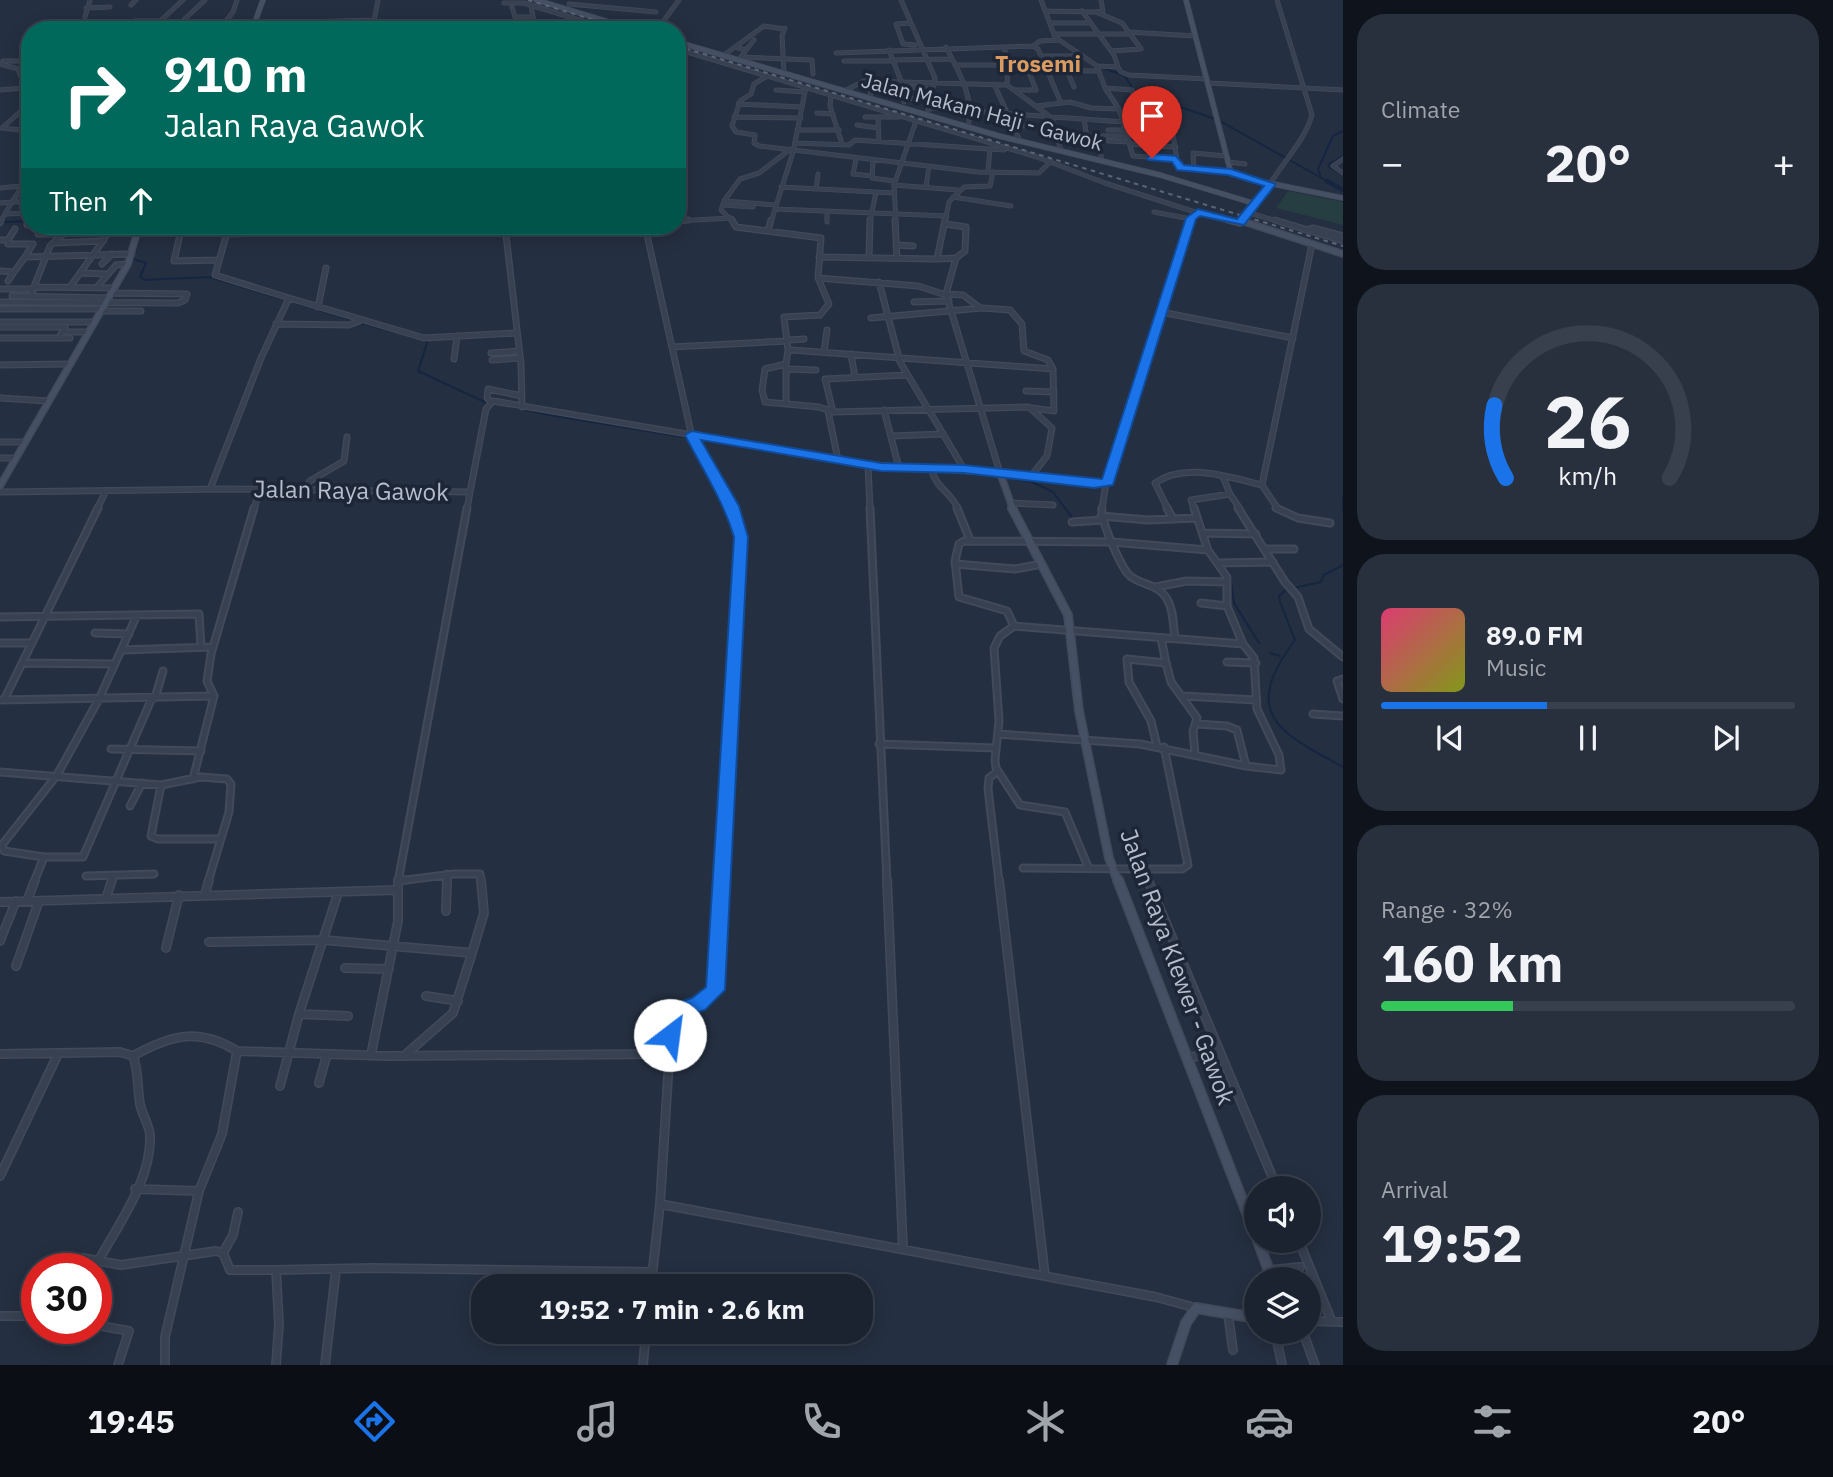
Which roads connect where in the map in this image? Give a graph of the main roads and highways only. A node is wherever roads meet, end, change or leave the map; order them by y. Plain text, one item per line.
1 (263, 0) edge
2 (536, 0) edge
3 (1186, 0) edge
4 (255, 21) edge
5 (607, 21) edge
6 (686, 44) edge
7 (1270, 184) junction
8 (1343, 198) edge
9 (1256, 204) junction
10 (1242, 222) junction
11 (137, 235) edge
12 (1343, 254) edge
13 (3, 475) edge
14 (0, 486) edge
15 (1244, 1206) edge
16 (1244, 1316) edge
17 (1172, 1365) edge

1 - 4 main road
2 - 5 main road
3 - 7 main road
6 - 9 main road, Jalan Makam Haji - Gawok
7 - 8 main road
7 - 9 main road
9 - 10 main road
10 - 12 main road
10 - 15 main road, Jalan Raya Klewer - Gawok
11 - 13 main road
13 - 14 main road
16 - 17 main road

